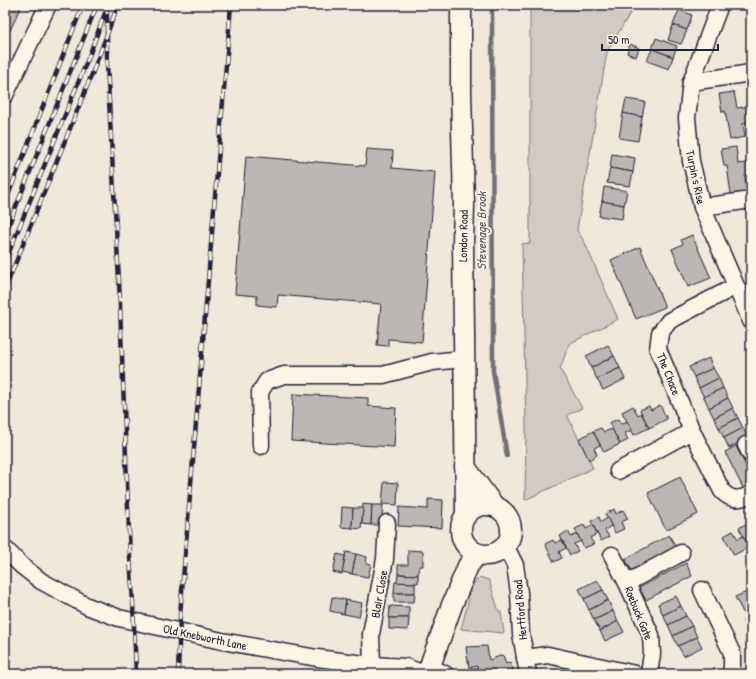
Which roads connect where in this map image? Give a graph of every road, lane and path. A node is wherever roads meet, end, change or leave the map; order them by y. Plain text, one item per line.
1 (48, 5) edge
2 (461, 5) edge
3 (720, 5) edge
4 (751, 74) edge
5 (691, 82) junction
6 (5, 95) edge
7 (751, 200) edge
8 (702, 207) junction
9 (736, 286) junction
10 (751, 321) edge
11 (464, 359) junction
12 (692, 431) junction
13 (261, 446) dead end
14 (465, 467) junction
15 (618, 471) dead end
16 (751, 494) edge
17 (493, 505) junction
18 (466, 514) junction
19 (387, 523) dead end
20 (506, 547) junction
21 (5, 549) edge
22 (681, 553) dead end
23 (477, 554) junction
24 (612, 555) dead end
25 (627, 583) junction
26 (702, 590) dead end
27 (525, 658) junction
28 (372, 665) junction
29 (432, 672) edge
30 (528, 674) edge
31 (635, 674) edge
32 (649, 674) edge
33 (731, 674) edge

1 - 6 street
2 - 11 main road, London Road
3 - 5 street, Turpin's Rise
4 - 5 street
5 - 8 street, Turpin's Rise
7 - 8 street
8 - 9 street, Turpin's Rise
9 - 10 street, Turpin's Rise
9 - 12 street, The Chace
11 - 13 street
11 - 14 main road, London Road
12 - 15 street
12 - 16 street, The Chace
14 - 17 main road
14 - 18 main road, London Road
17 - 18 main road
17 - 20 main road
18 - 23 main road
19 - 28 street, Blair Close
20 - 23 main road
20 - 27 street, Hertford Road
21 - 28 street, Old Knebworth Lane
22 - 25 street
23 - 29 main road
24 - 25 street, Roebuck Gate
25 - 32 street, Roebuck Gate
26 - 33 street
27 - 30 street, Hertford Road
27 - 31 street
28 - 29 street, Old Knebworth Lane

